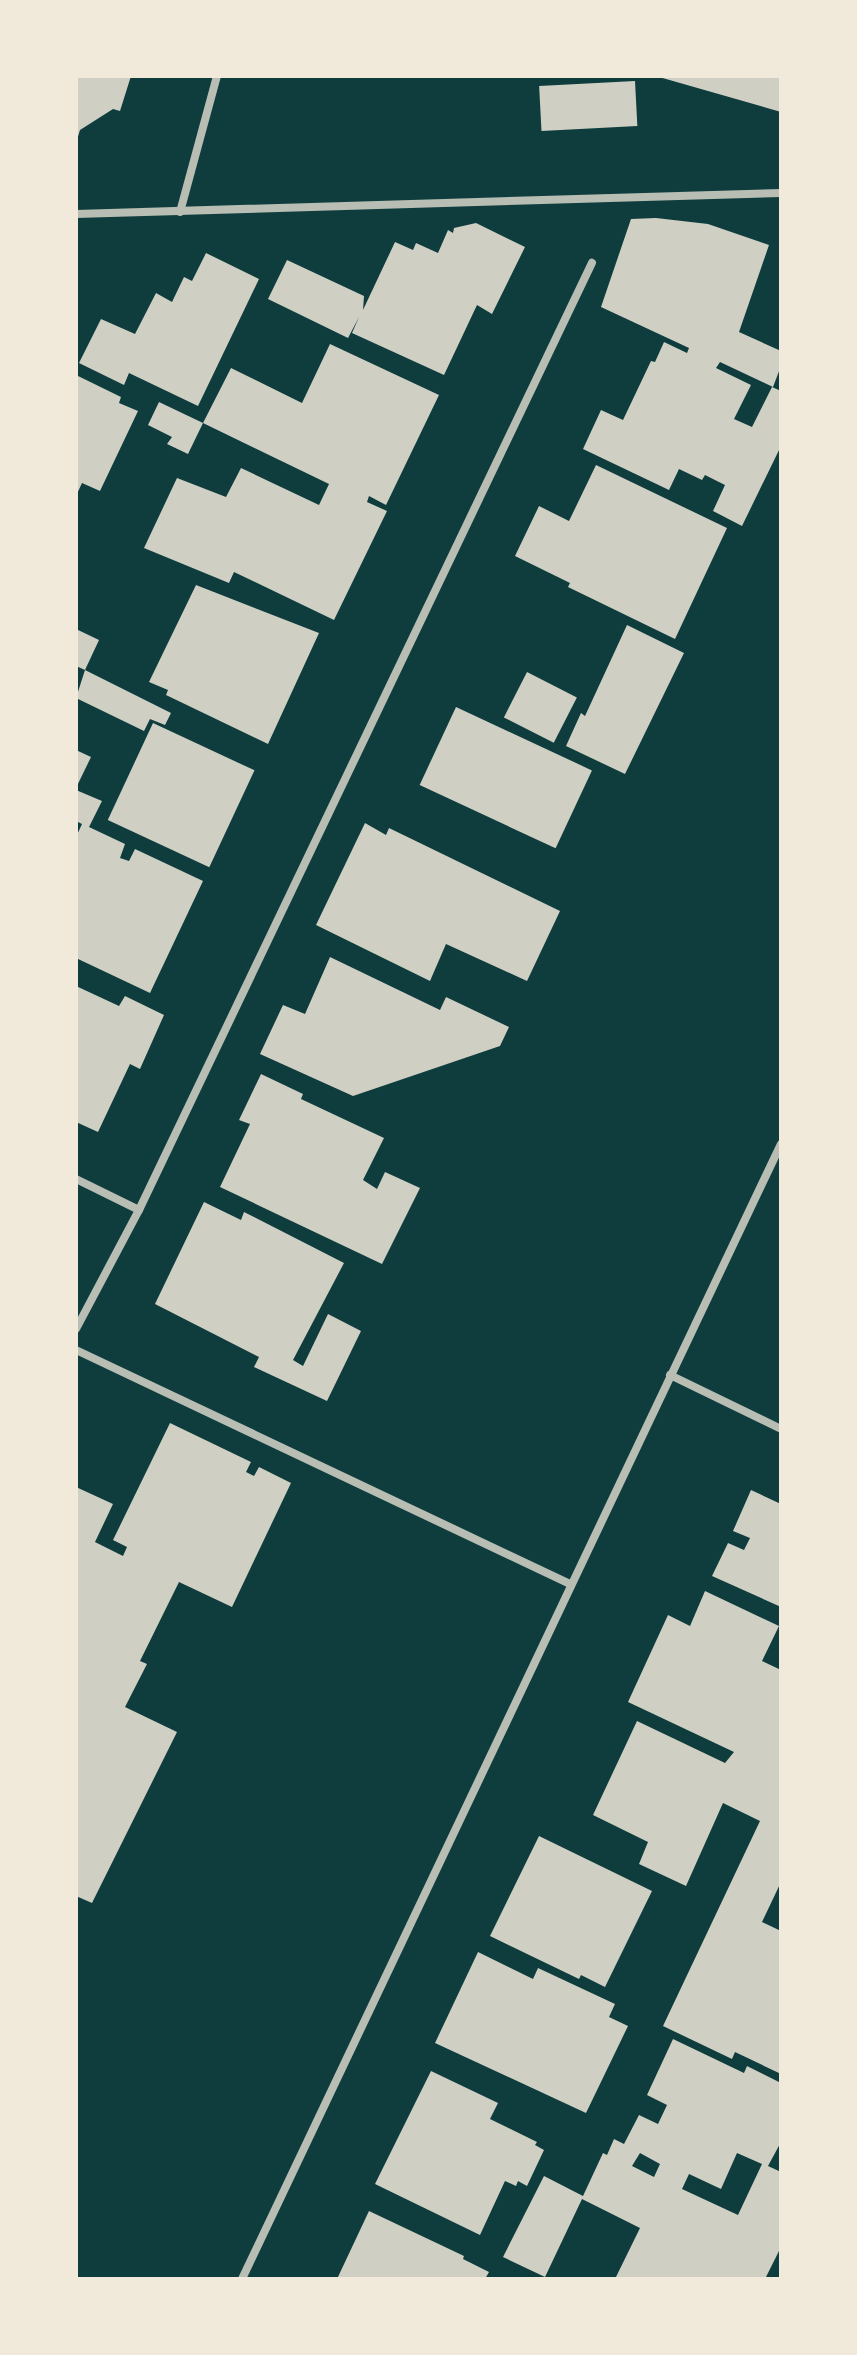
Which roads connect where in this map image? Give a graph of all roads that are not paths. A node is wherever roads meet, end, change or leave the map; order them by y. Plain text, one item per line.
1 (217, 76) edge
2 (781, 193) edge
3 (180, 212) junction
4 (76, 214) edge
5 (592, 263) dead end
6 (781, 1144) edge
7 (76, 1179) edge
8 (139, 1210) junction
9 (76, 1329) edge
10 (76, 1350) edge
11 (670, 1375) junction
12 (781, 1429) edge
13 (570, 1584) junction
14 (242, 2279) edge

1 - 3 street
2 - 3 street
3 - 4 street
5 - 8 street
6 - 11 street
7 - 8 street
8 - 9 street
10 - 13 street
11 - 12 street
11 - 13 street
13 - 14 street

